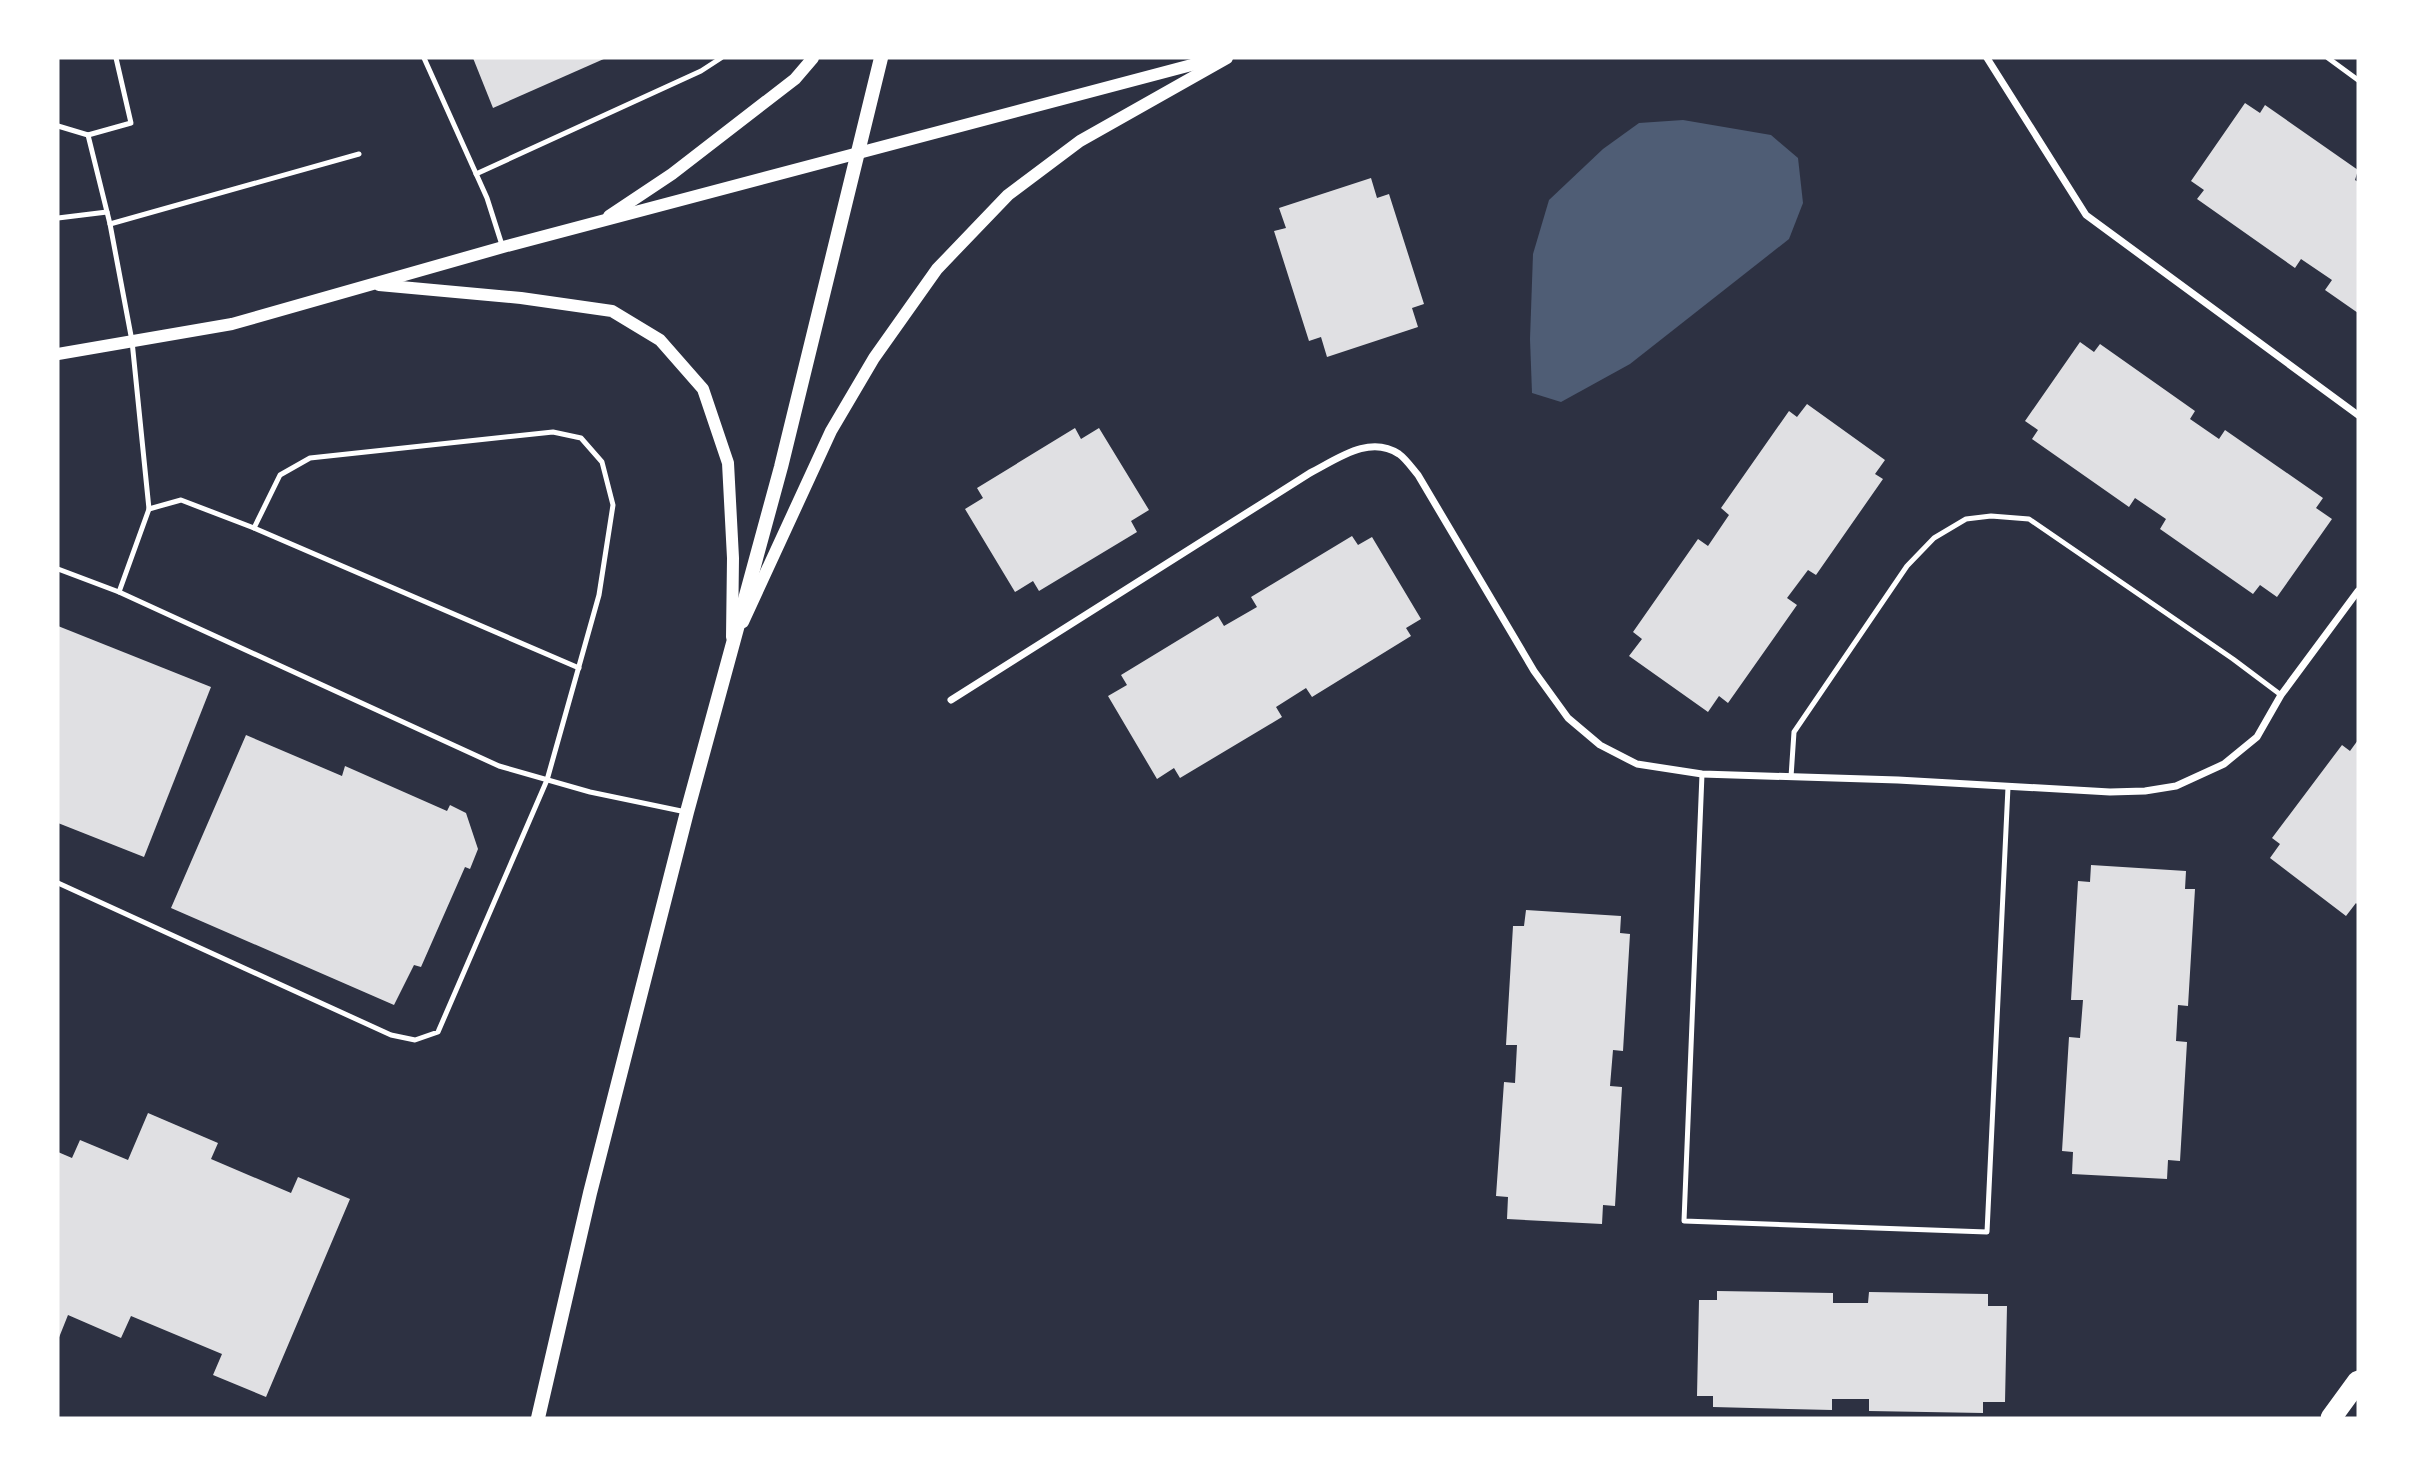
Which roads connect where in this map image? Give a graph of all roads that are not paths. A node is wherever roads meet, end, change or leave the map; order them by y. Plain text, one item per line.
1 (116, 58) edge
2 (424, 58) edge
3 (721, 58) edge
4 (813, 58) edge
5 (881, 58) edge
6 (1218, 58) edge
7 (1227, 58) edge
8 (1987, 58) edge
9 (2328, 58) edge
10 (2358, 79) edge
11 (58, 127) edge
12 (88, 135) junction
13 (856, 153) junction
14 (359, 154) dead end
15 (476, 174) junction
16 (107, 212) junction
17 (58, 218) edge
18 (601, 221) junction
19 (110, 224) junction
20 (503, 247) junction
21 (372, 284) junction
22 (132, 341) junction
23 (58, 354) edge
24 (2358, 415) edge
25 (149, 509) junction
26 (254, 528) junction
27 (58, 569) edge
28 (2358, 591) edge
29 (120, 592) junction
30 (732, 648) junction
31 (579, 668) junction
32 (2281, 695) junction
33 (951, 700) dead end
34 (1702, 774) junction
35 (1791, 778) junction
36 (547, 780) junction
37 (2008, 787) junction
38 (687, 812) junction
39 (58, 883) edge
40 (2358, 1381) edge
41 (538, 1418) edge
42 (2331, 1418) edge

1 - 12 lane
2 - 15 lane
3 - 15 lane
4 - 18 street
5 - 13 main road
6 - 13 street
7 - 30 street
8 - 24 street
9 - 10 lane
11 - 12 lane
12 - 16 lane
13 - 18 street
13 - 30 main road
14 - 19 lane
15 - 20 lane
16 - 17 lane
16 - 19 lane
18 - 20 street
19 - 22 lane
20 - 21 street
21 - 22 street
21 - 30 street
22 - 23 street
22 - 25 lane
25 - 26 lane
25 - 29 lane
26 - 31 lane
26 - 31 lane
27 - 29 lane
28 - 32 street
29 - 36 lane
30 - 38 main road
31 - 36 lane
32 - 35 lane
32 - 37 street
33 - 34 street
34 - 35 street
34 - 37 lane
35 - 37 street
36 - 38 lane
36 - 39 lane
38 - 41 main road
40 - 42 highway

